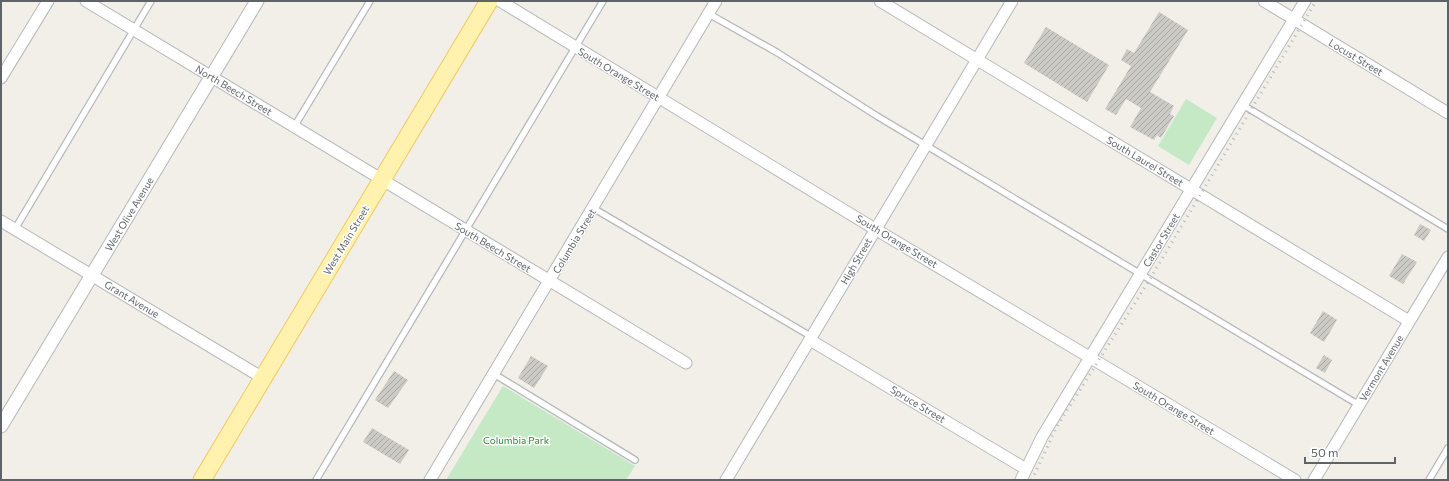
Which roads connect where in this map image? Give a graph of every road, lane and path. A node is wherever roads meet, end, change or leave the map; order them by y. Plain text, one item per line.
1 (48, 1) edge
2 (86, 1) edge
3 (151, 1) edge
4 (257, 1) edge
5 (370, 1) edge
6 (490, 1) edge
7 (500, 1) edge
8 (603, 1) edge
9 (716, 1) edge
10 (880, 1) edge
11 (1012, 1) edge
12 (1264, 1) edge
13 (1305, 1) edge
14 (709, 14) junction
15 (1294, 20) junction
16 (134, 30) junction
17 (576, 47) junction
18 (977, 60) junction
19 (211, 76) junction
20 (1, 78) edge
21 (659, 98) junction
22 (1243, 105) junction
23 (1448, 113) edge
24 (294, 127) junction
25 (926, 145) junction
26 (382, 180) junction
27 (1192, 189) junction
28 (594, 208) junction
29 (1, 221) edge
30 (15, 229) junction
31 (875, 229) junction
32 (466, 230) junction
33 (1448, 230) edge
34 (1448, 258) edge
35 (1141, 273) junction
36 (92, 275) junction
37 (550, 281) junction
38 (1409, 321) junction
39 (811, 338) junction
40 (1090, 358) junction
41 (686, 363) dead end
42 (494, 374) junction
43 (263, 378) junction
44 (1359, 405) junction
45 (1, 426) edge
46 (1448, 448) edge
47 (634, 460) dead end
48 (1025, 476) edge
49 (202, 480) edge
50 (316, 480) edge
51 (430, 480) edge
52 (726, 480) edge
53 (1295, 480) edge
54 (1314, 480) edge
55 (1429, 480) edge

1 - 20 street
2 - 16 street, North Beech Street
3 - 16 lane
4 - 19 street, West Olive Avenue
5 - 24 lane
6 - 26 main road, West Main Street
7 - 17 street, South Orange Street
8 - 17 lane
9 - 14 street, Columbia Street
10 - 18 street, South Laurel Street
11 - 18 street, High Street
12 - 15 street, Locust Street
13 - 15 street, Castor Street
14 - 21 street, Columbia Street
14 - 25 lane
15 - 22 street, Castor Street
15 - 23 street, Locust Street
16 - 19 street, North Beech Street
16 - 30 lane
17 - 21 street, South Orange Street
17 - 32 lane
18 - 25 street, High Street
18 - 27 street, South Laurel Street
19 - 24 street, North Beech Street
19 - 36 street, West Olive Avenue
21 - 28 street, Columbia Street
21 - 31 street, South Orange Street
22 - 27 street, Castor Street
22 - 33 lane
24 - 26 street, North Beech Street
25 - 31 street, High Street
25 - 35 lane
26 - 32 street, South Beech Street
26 - 43 main road, West Main Street
27 - 35 street, Castor Street
27 - 38 street, South Laurel Street
28 - 37 street, Columbia Street
28 - 39 lane
29 - 30 street, Grant Avenue
30 - 36 street, Grant Avenue
31 - 39 street, High Street
31 - 40 street, South Orange Street
32 - 37 street, South Beech Street
32 - 50 lane
34 - 38 street, Vermont Avenue
35 - 40 street, Castor Street
35 - 44 lane
36 - 43 street, Grant Avenue
36 - 45 street, West Olive Avenue
37 - 41 street, South Beech Street
37 - 42 street, Columbia Street
38 - 44 street, Vermont Avenue
39 - 48 street, Spruce Street
39 - 52 street, High Street
40 - 48 street, Castor Street
40 - 53 street, South Orange Street
42 - 47 lane
42 - 51 street, Columbia Street
43 - 49 main road, West Main Street
44 - 54 street, Vermont Avenue
46 - 55 lane

